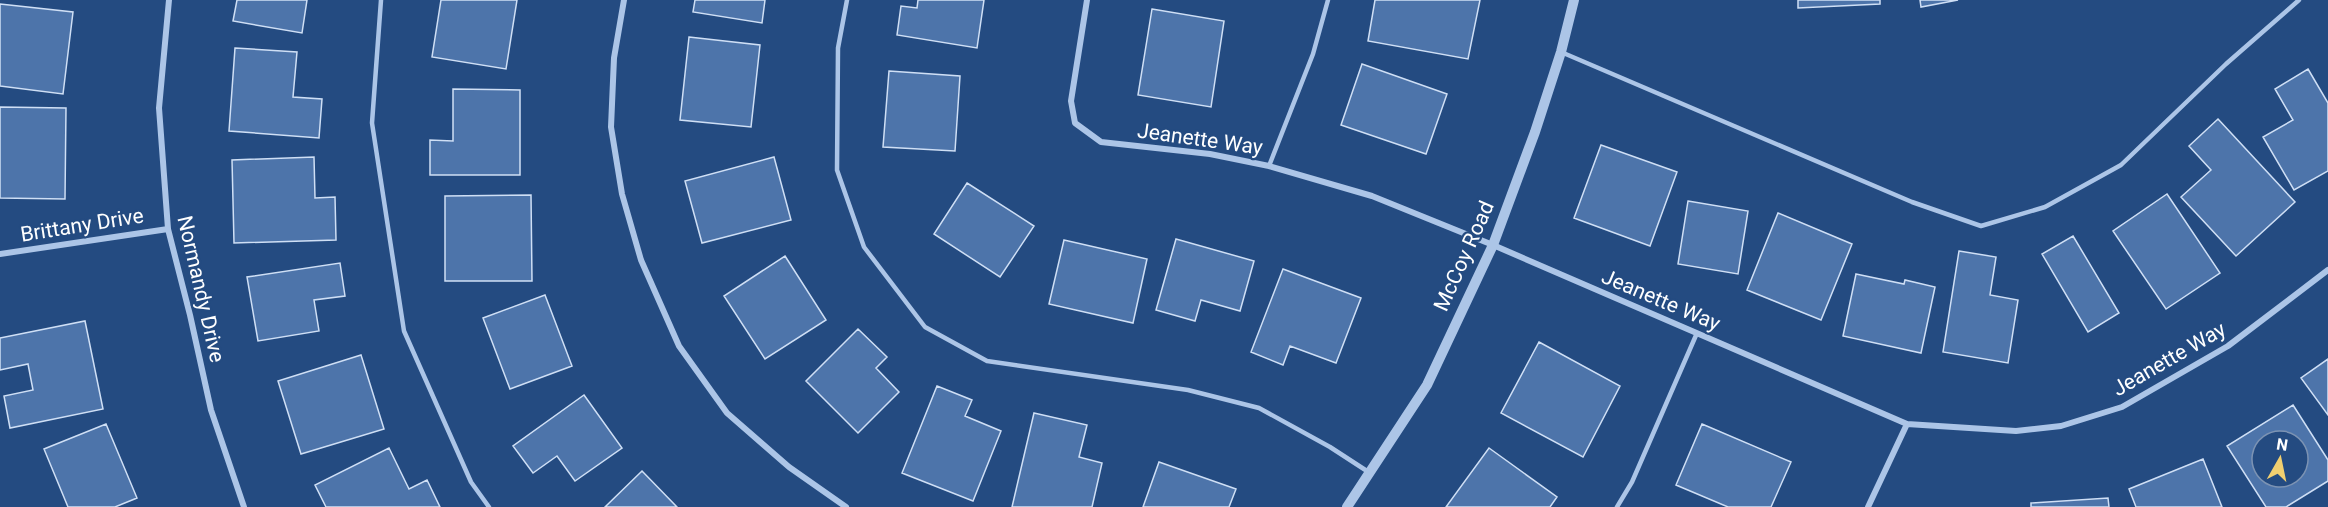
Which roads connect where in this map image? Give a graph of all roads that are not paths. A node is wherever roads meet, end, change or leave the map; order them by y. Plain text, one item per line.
1 (169, 0) edge
2 (381, 0) edge
3 (624, 0) edge
4 (847, 0) edge
5 (1087, 0) edge
6 (1328, 0) edge
7 (1574, 0) edge
8 (2299, 0) edge
9 (1561, 52) junction
10 (1269, 166) junction
11 (168, 229) junction
12 (1493, 245) junction
13 (0, 254) edge
14 (2328, 270) edge
15 (1696, 333) junction
16 (1906, 424) junction
17 (1370, 474) junction
18 (243, 507) edge
19 (489, 507) edge
20 (846, 507) edge
21 (1347, 507) edge
22 (1617, 507) edge
23 (1868, 507) edge

1 - 11 street, Normandy Drive
2 - 19 lane
3 - 20 street
4 - 17 lane
5 - 10 street, Jeanette Way
6 - 10 lane
7 - 9 street, McCoy Road
8 - 9 lane
9 - 12 street, McCoy Road
10 - 12 street, Jeanette Way
11 - 13 street, Brittany Drive
11 - 18 street, Normandy Drive
12 - 15 street, Jeanette Way
12 - 17 street, McCoy Road
14 - 16 street, Jeanette Way
15 - 16 street, Jeanette Way
15 - 22 lane
16 - 23 street
17 - 21 street, McCoy Road

